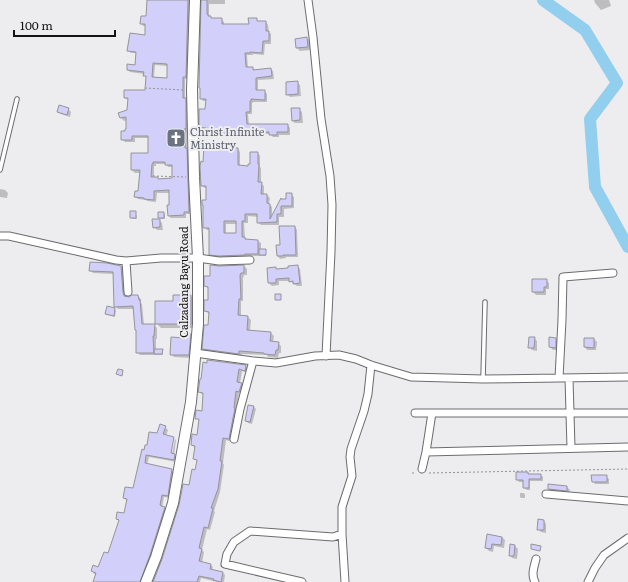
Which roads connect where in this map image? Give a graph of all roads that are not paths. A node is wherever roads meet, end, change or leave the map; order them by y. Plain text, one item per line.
1 (195, 0) edge
2 (308, 0) edge
3 (17, 99) dead end
4 (0, 170) edge
5 (0, 236) edge
6 (198, 258) junction
7 (250, 260) dead end
8 (126, 261) junction
9 (613, 273) dead end
10 (128, 292) dead end
11 (485, 302) dead end
12 (195, 353) junction
13 (326, 356) junction
14 (253, 361) junction
15 (371, 365) junction
16 (628, 377) edge
17 (559, 378) junction
18 (569, 378) junction
19 (483, 379) junction
20 (570, 412) junction
21 (416, 413) dead end
22 (432, 413) junction
23 (628, 413) edge
24 (234, 439) dead end
25 (628, 447) edge
26 (571, 448) junction
27 (426, 452) junction
28 (423, 472) road end
29 (546, 494) dead end
30 (628, 501) edge
31 (342, 534) junction
32 (628, 538) edge
33 (536, 559) dead end
34 (146, 582) edge
35 (302, 582) edge
36 (345, 582) edge
37 (535, 582) edge
38 (588, 582) edge

1 - 6 street, Calzadang Bayu Road
2 - 13 street
3 - 4 lane
5 - 8 street
6 - 7 street
6 - 8 street
6 - 12 street, Calzadang Bayu Road
8 - 10 street
9 - 17 street
11 - 19 lane
12 - 14 street
12 - 34 street, Calzadang Bayu Road
13 - 14 street
13 - 15 street
14 - 24 street
15 - 19 street
15 - 31 street
16 - 18 street
17 - 18 street
17 - 19 street
18 - 20 street
20 - 22 street
20 - 23 street
20 - 26 street
21 - 22 street
22 - 27 street
25 - 26 street
26 - 27 street
27 - 28 street
29 - 30 street
31 - 35 street
31 - 36 street
32 - 38 street
33 - 37 street

